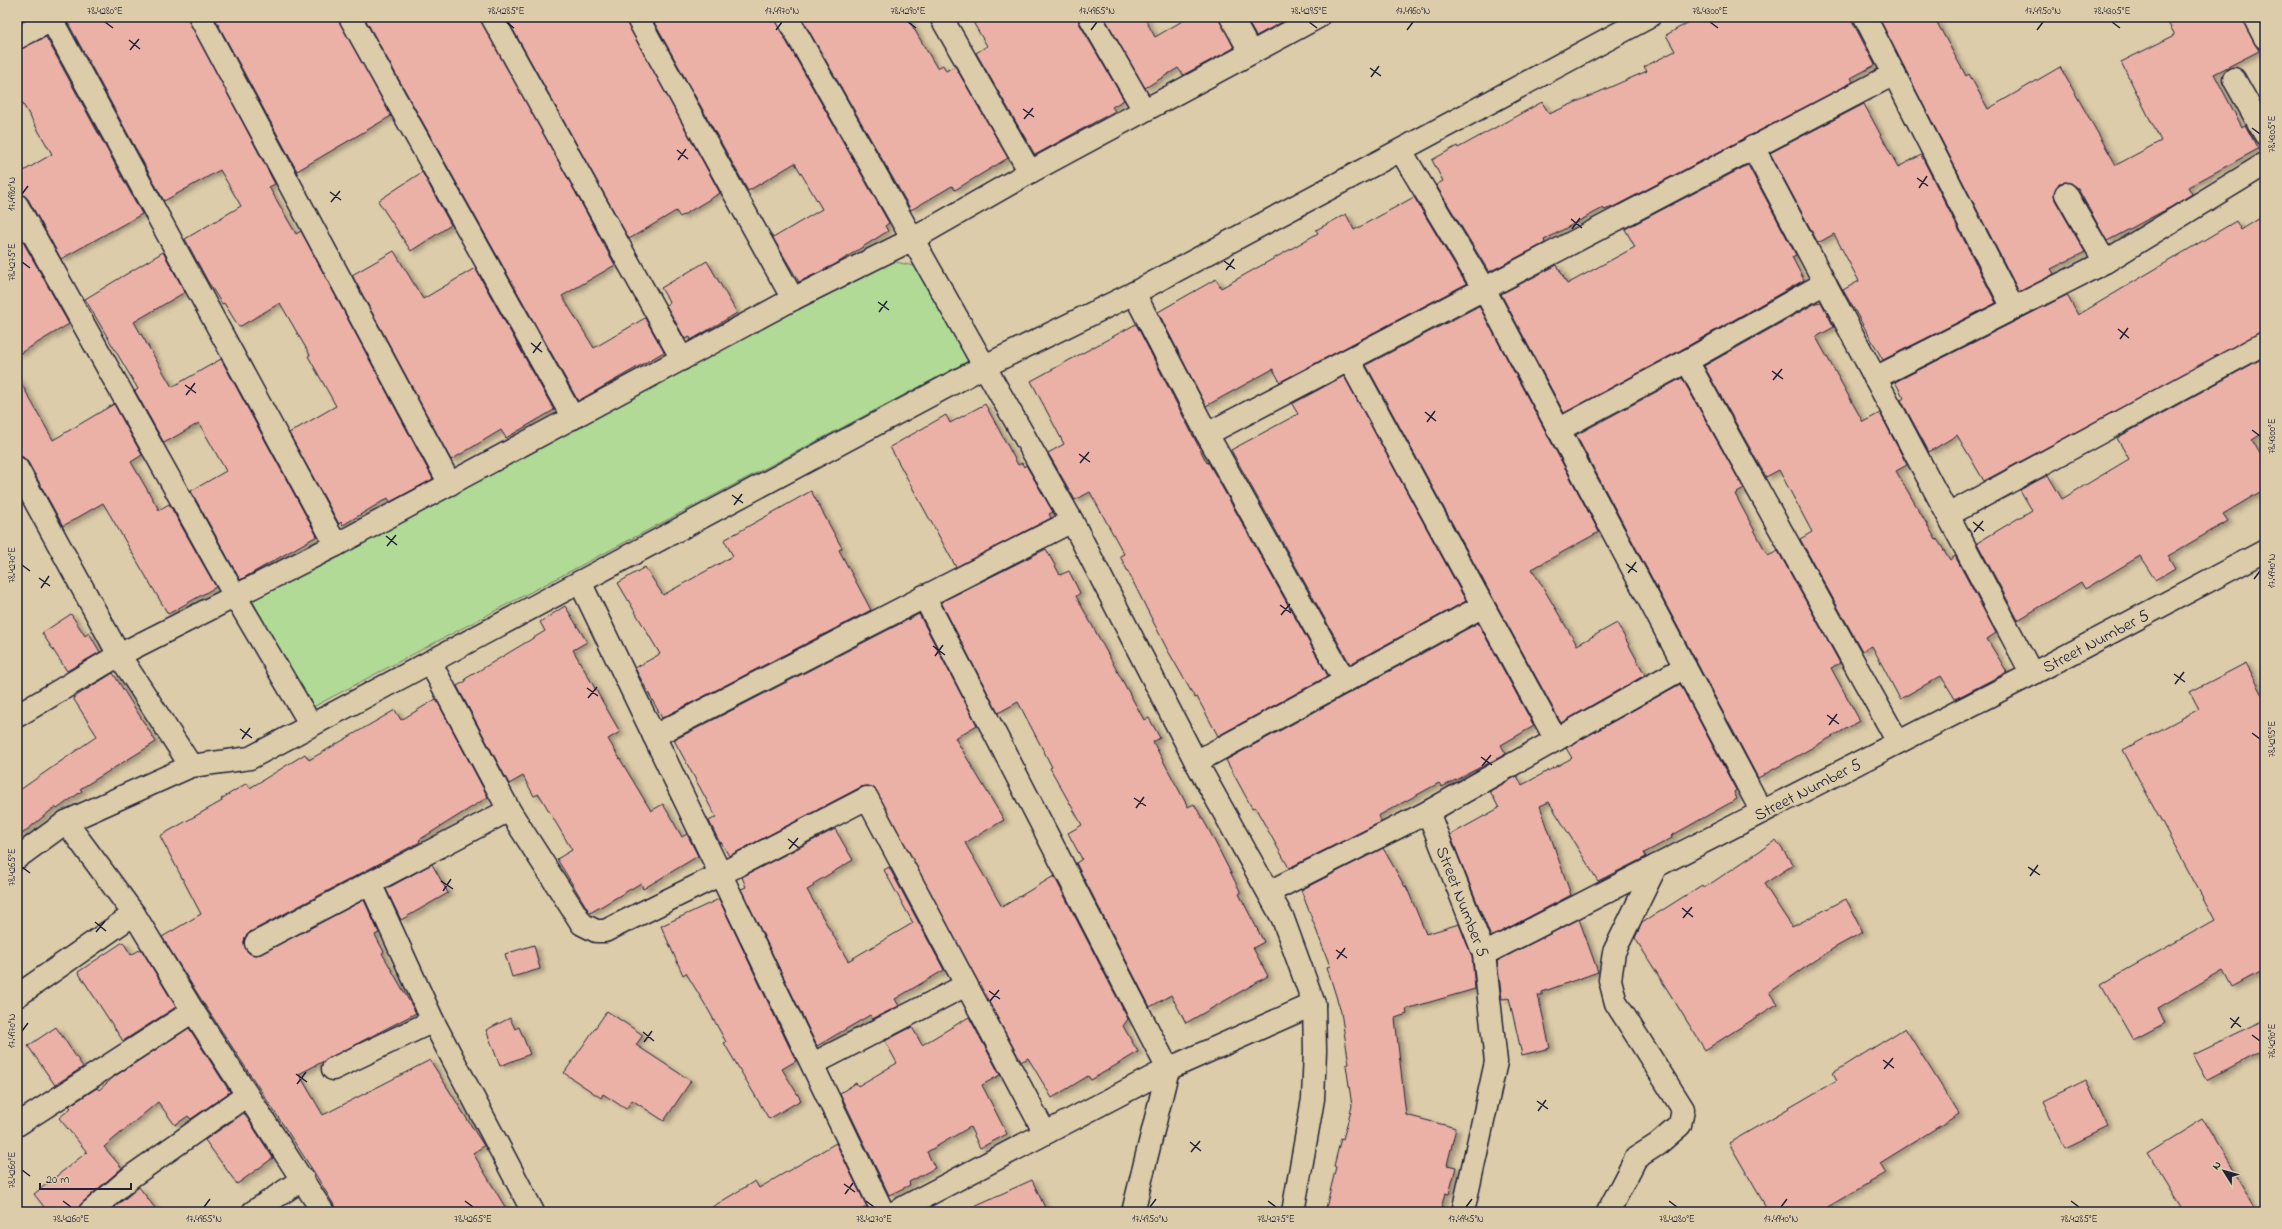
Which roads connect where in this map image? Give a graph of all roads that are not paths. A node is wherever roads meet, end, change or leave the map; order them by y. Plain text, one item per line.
1 (200, 17) edge
2 (350, 17) edge
3 (492, 17) edge
4 (637, 17) edge
5 (788, 17) edge
6 (941, 17) edge
7 (1090, 17) edge
8 (1231, 17) edge
9 (1318, 17) edge
10 (1648, 17) edge
11 (1865, 17) edge
12 (2254, 17) edge
13 (53, 18) edge
14 (17, 38) edge
15 (2265, 38) edge
16 (1251, 53) junction
17 (1894, 74) junction
18 (2234, 79) dead end
19 (1144, 110) junction
20 (2265, 134) edge
21 (1753, 147) junction
22 (1401, 151) junction
23 (2265, 164) edge
24 (1030, 172) junction
25 (2066, 194) dead end
26 (17, 205) edge
27 (913, 239) junction
28 (2105, 262) junction
29 (1825, 284) junction
30 (1484, 289) junction
31 (1134, 293) junction
32 (794, 299) junction
33 (2013, 308) junction
34 (2265, 343) edge
35 (682, 359) junction
36 (1349, 360) junction
37 (1687, 361) junction
38 (985, 366) junction
39 (1875, 378) junction
40 (573, 418) junction
41 (1558, 430) junction
42 (1207, 434) junction
43 (17, 468) edge
44 (450, 484) junction
45 (1948, 515) junction
46 (1072, 521) junction
47 (336, 545) junction
48 (2265, 551) edge
49 (580, 582) junction
50 (235, 596) junction
51 (924, 596) junction
52 (1483, 606) junction
53 (120, 655) junction
54 (430, 662) junction
55 (1685, 667) junction
56 (2032, 674) junction
57 (1345, 682) junction
58 (17, 716) edge
59 (311, 725) junction
60 (654, 736) junction
61 (1556, 740) junction
62 (1898, 742) junction
63 (1196, 762) junction
64 (192, 766) junction
65 (509, 810) junction
66 (1428, 812) junction
67 (1762, 812) junction
68 (66, 822) junction
69 (17, 858) edge
70 (1656, 866) junction
71 (722, 874) junction
72 (370, 883) junction
73 (1269, 892) junction
74 (134, 914) junction
75 (256, 943) dead end
76 (1484, 954) junction
77 (966, 984) junction
78 (17, 996) edge
79 (1314, 1004) junction
80 (193, 1011) junction
81 (433, 1021) junction
82 (813, 1064) junction
83 (333, 1069) dead end
84 (1168, 1069) junction
85 (247, 1096) junction
86 (17, 1125) edge
87 (1046, 1133) junction
88 (303, 1179) junction
89 (906, 1209) edge
90 (90, 1212) edge
91 (253, 1212) edge
92 (323, 1212) edge
93 (533, 1212) edge
94 (883, 1212) edge
95 (1133, 1212) edge
96 (1292, 1212) edge
97 (1463, 1212) edge
98 (1608, 1212) edge

1 - 44 street
2 - 40 street
3 - 35 street
4 - 32 street
5 - 27 street
6 - 24 street
7 - 19 street
8 - 16 street
9 - 16 street
10 - 22 street
11 - 17 street
12 - 15 street
13 - 14 street
13 - 47 street
16 - 19 street
17 - 21 street
17 - 33 street
18 - 20 street
19 - 24 street
21 - 29 street
21 - 30 street
22 - 30 street
22 - 31 street
23 - 28 street
24 - 27 street
25 - 28 street
26 - 50 street
27 - 32 street
27 - 38 street
28 - 33 street
29 - 37 street
29 - 39 street
30 - 36 street
30 - 41 street
31 - 38 street
31 - 42 street
32 - 35 street
33 - 39 street
34 - 45 street
35 - 40 street
36 - 42 street
36 - 52 street
37 - 41 street
37 - 62 street
38 - 46 street
38 - 49 street
39 - 45 street
40 - 44 street
41 - 55 street
42 - 57 street
43 - 53 street
44 - 47 street
45 - 56 street
46 - 51 street
46 - 63 street
47 - 50 street
48 - 56 street, Street Number 5
49 - 54 street
49 - 60 street
50 - 53 street
50 - 59 street
51 - 60 street
51 - 84 street
52 - 57 street
52 - 61 street
53 - 58 street
53 - 64 street
54 - 59 street
54 - 65 street
55 - 61 street
55 - 67 street
56 - 62 street, Street Number 5
57 - 63 street
59 - 64 street
60 - 71 street
61 - 66 street
62 - 67 street, Street Number 5
63 - 73 street
64 - 68 street
65 - 71 street
65 - 72 street
66 - 73 street
66 - 76 street, Street Number 5
67 - 70 street, Street Number 5
68 - 69 street
68 - 74 street
70 - 76 street, Street Number 5
70 - 98 street
71 - 77 street
71 - 82 street
72 - 75 street
72 - 81 street
73 - 79 street
74 - 78 street
74 - 80 street
76 - 97 street
77 - 82 street
77 - 87 street
79 - 84 street
79 - 96 street
80 - 85 street
80 - 86 street
81 - 83 street
81 - 93 street
82 - 94 street
84 - 87 street
84 - 95 street
85 - 88 street
85 - 90 street
87 - 89 street
88 - 91 street
88 - 92 street

